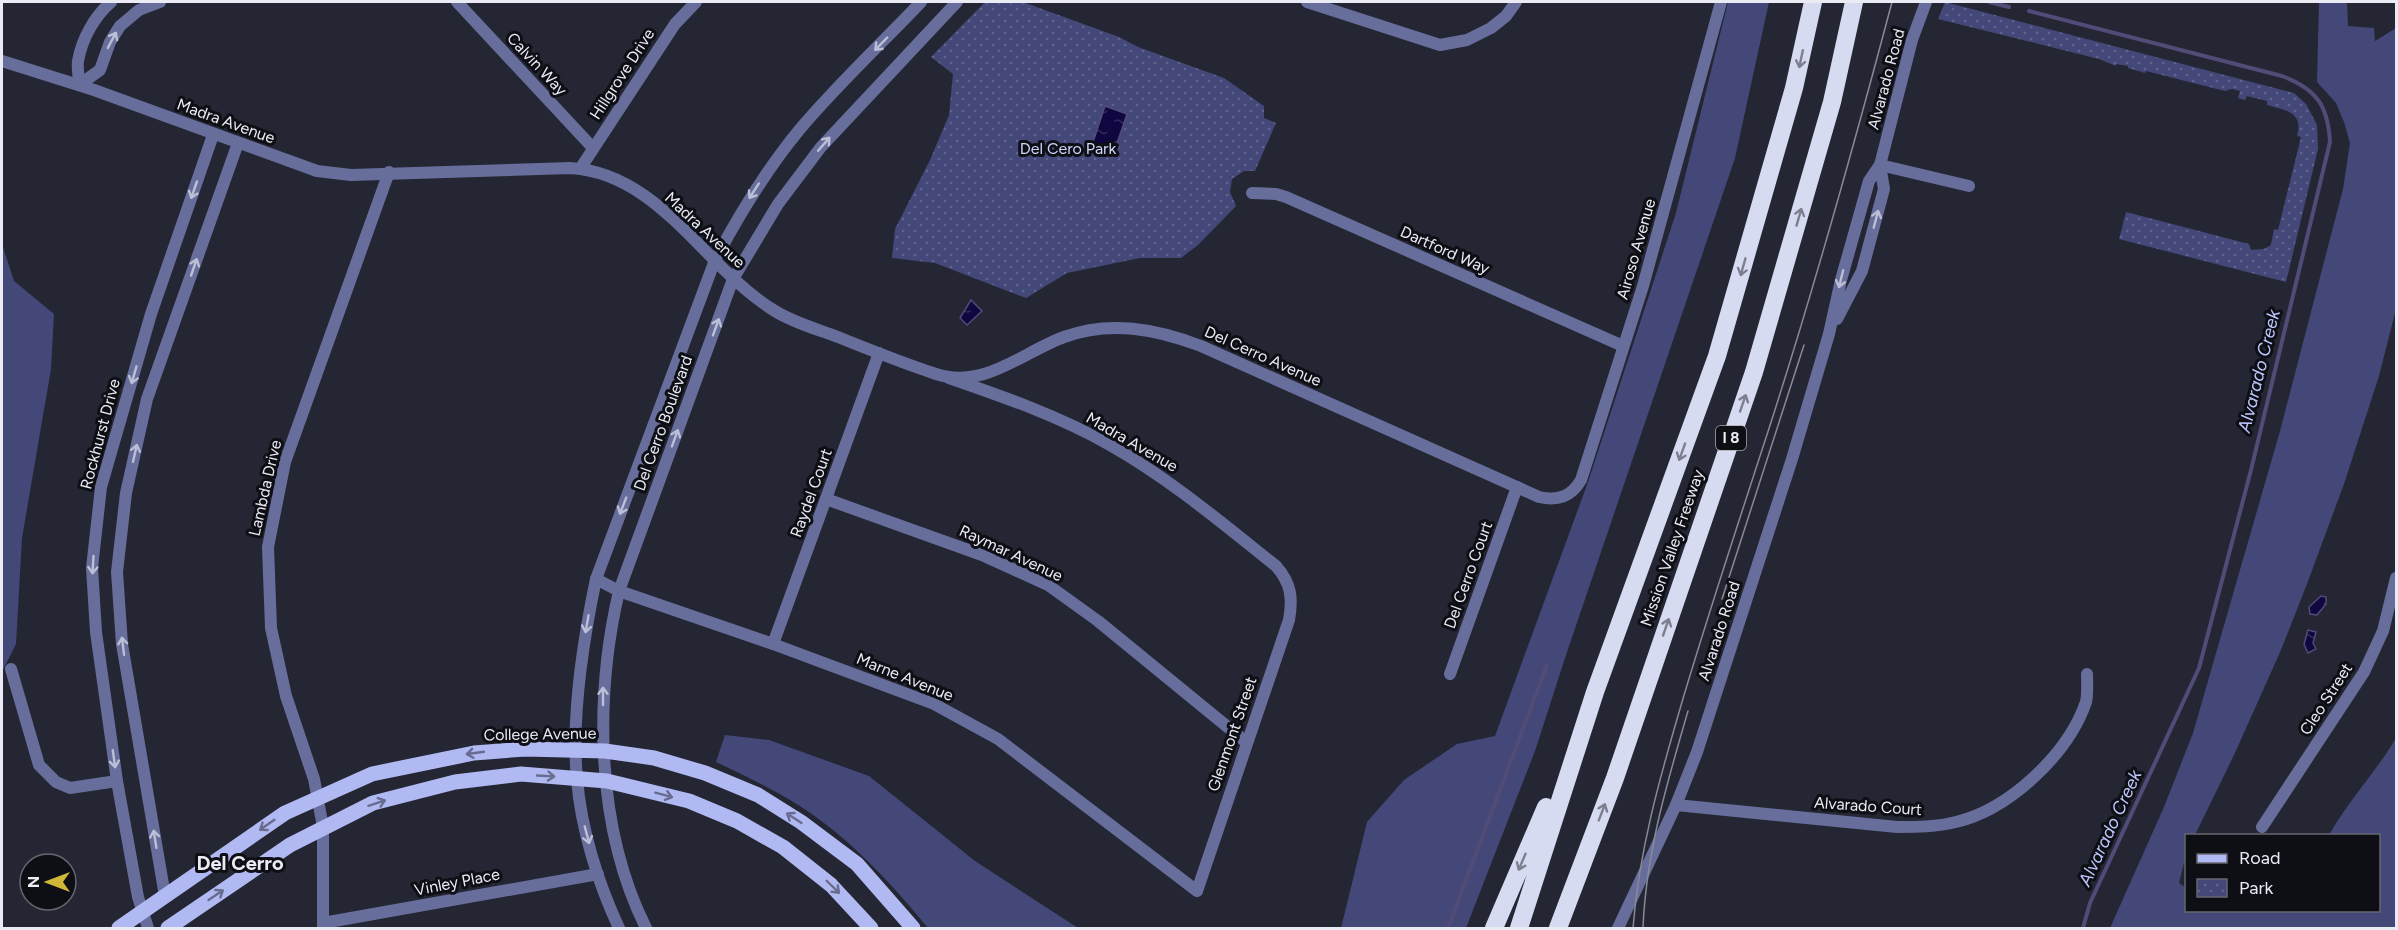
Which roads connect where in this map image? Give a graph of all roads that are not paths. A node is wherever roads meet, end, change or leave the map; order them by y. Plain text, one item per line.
1 (111, 2) edge
2 (160, 2) edge
3 (457, 2) edge
4 (696, 2) edge
5 (921, 2) edge
6 (957, 2) edge
7 (1306, 2) edge
8 (1516, 2) edge
9 (1721, 2) edge
10 (1813, 2) edge
11 (1854, 2) edge
12 (1926, 2) edge
13 (2, 61) edge
14 (79, 85) junction
15 (213, 135) junction
16 (238, 143) junction
17 (593, 148) junction
18 (1880, 165) junction
19 (580, 169) junction
20 (389, 172) junction
21 (1969, 186) dead end
22 (1251, 193) dead end
23 (715, 260) junction
24 (734, 279) junction
25 (1829, 334) junction
26 (1623, 346) junction
27 (879, 353) junction
28 (939, 375) junction
29 (1517, 487) junction
30 (1563, 498) joint
31 (826, 499) junction
32 (2397, 578) edge
33 (596, 579) junction
34 (1290, 587) joint
35 (2395, 589) edge
36 (619, 591) junction
37 (773, 644) junction
38 (11, 669) dead end
39 (1450, 674) dead end
40 (2087, 674) dead end
41 (1595, 692) junction
42 (1246, 742) junction
43 (576, 749) junction
44 (605, 751) junction
45 (577, 778) junction
46 (117, 781) junction
47 (607, 781) junction
48 (319, 798) junction
49 (1676, 805) junction
50 (2262, 826) dead end
51 (323, 827) junction
52 (1581, 866) junction
53 (598, 874) junction
54 (1197, 891) joint
55 (165, 896) junction
56 (142, 913) junction
57 (323, 926) edge
58 (119, 928) edge
59 (148, 928) edge
60 (168, 928) edge
61 (619, 928) edge
62 (646, 928) edge
63 (872, 928) edge
64 (913, 928) edge
65 (1494, 928) edge
66 (1519, 928) edge
67 (1558, 928) edge
68 (1571, 928) edge
69 (1618, 928) edge

1 - 14 street
14 -> 2 street
3 - 17 street, Calvin Way
4 - 17 street, Hillgrove Drive
5 -> 23 street, Del Cerro Boulevard
24 -> 6 street, Del Cerro Boulevard
7 - 8 street
9 - 26 street, Airoso Avenue
10 -> 41 highway, Mission Valley Freeway / I 8
52 -> 11 highway, Mission Valley Freeway / I 8
12 - 18 street, Alvarado Road
13 - 14 street, Madra Avenue
14 - 15 street, Madra Avenue
15 - 16 street, Madra Avenue
15 -> 46 street, Rockhurst Drive
16 - 20 street, Madra Avenue
55 -> 16 street
17 - 19 street, Hillgrove Drive
18 - 21 street
18 -> 25 street, Alvarado Road
25 -> 18 street, Alvarado Road
19 - 20 street, Madra Avenue
19 - 23 street, Madra Avenue
20 - 48 street, Lambda Drive
22 - 26 street, Dartford Way
23 - 24 street, Madra Avenue
23 -> 33 street, Del Cerro Boulevard
24 - 27 street, Madra Avenue
36 -> 24 street, Del Cerro Boulevard
25 - 49 street, Alvarado Road
26 - 30 street, Airoso Avenue
27 - 28 street, Madra Avenue
27 - 31 street, Raydel Court
28 - 29 street, Del Cerro Avenue
28 - 34 street, Madra Avenue
29 - 30 street, Del Cerro Avenue
29 - 39 street, Del Cerro Court
31 - 37 street, Raydel Court
31 - 42 street, Raymar Avenue
32 - 35 street, Cleo Street
33 - 36 street, Marne Avenue
33 -> 43 street, Del Cerro Boulevard
34 - 42 street, Glenmont Street
35 - 50 street, Cleo Street
36 - 37 street, Marne Avenue
44 -> 36 street, Del Cerro Boulevard
37 - 54 street, Marne Avenue
38 - 46 street
40 - 49 street, Alvarado Court
41 -> 65 highway
41 - 66 highway, Mission Valley Freeway / I 8
42 - 54 street, Glenmont Street
43 - 44 main road, College Avenue
43 - 45 street, Del Cerro Boulevard
43 -> 48 main road, College Avenue
44 - 47 street, Del Cerro Boulevard
64 -> 44 main road, College Avenue
45 - 47 main road
51 -> 45 main road
45 -> 53 street, Del Cerro Boulevard
46 - 56 street, Rockhurst Drive
47 - 62 street, Del Cerro Boulevard
47 -> 63 main road
48 - 51 street, Lambda Drive
48 -> 55 main road, College Avenue
49 - 69 street, Alvarado Road
51 - 57 street, Lambda Drive
60 -> 51 main road
52 - 67 highway, Mission Valley Freeway / I 8
52 - 68 highway
53 - 57 street, Vinley Place
53 - 61 street, Del Cerro Boulevard
55 - 56 main road, College Avenue
56 - 58 main road, College Avenue
56 - 59 street, Rockhurst Drive

